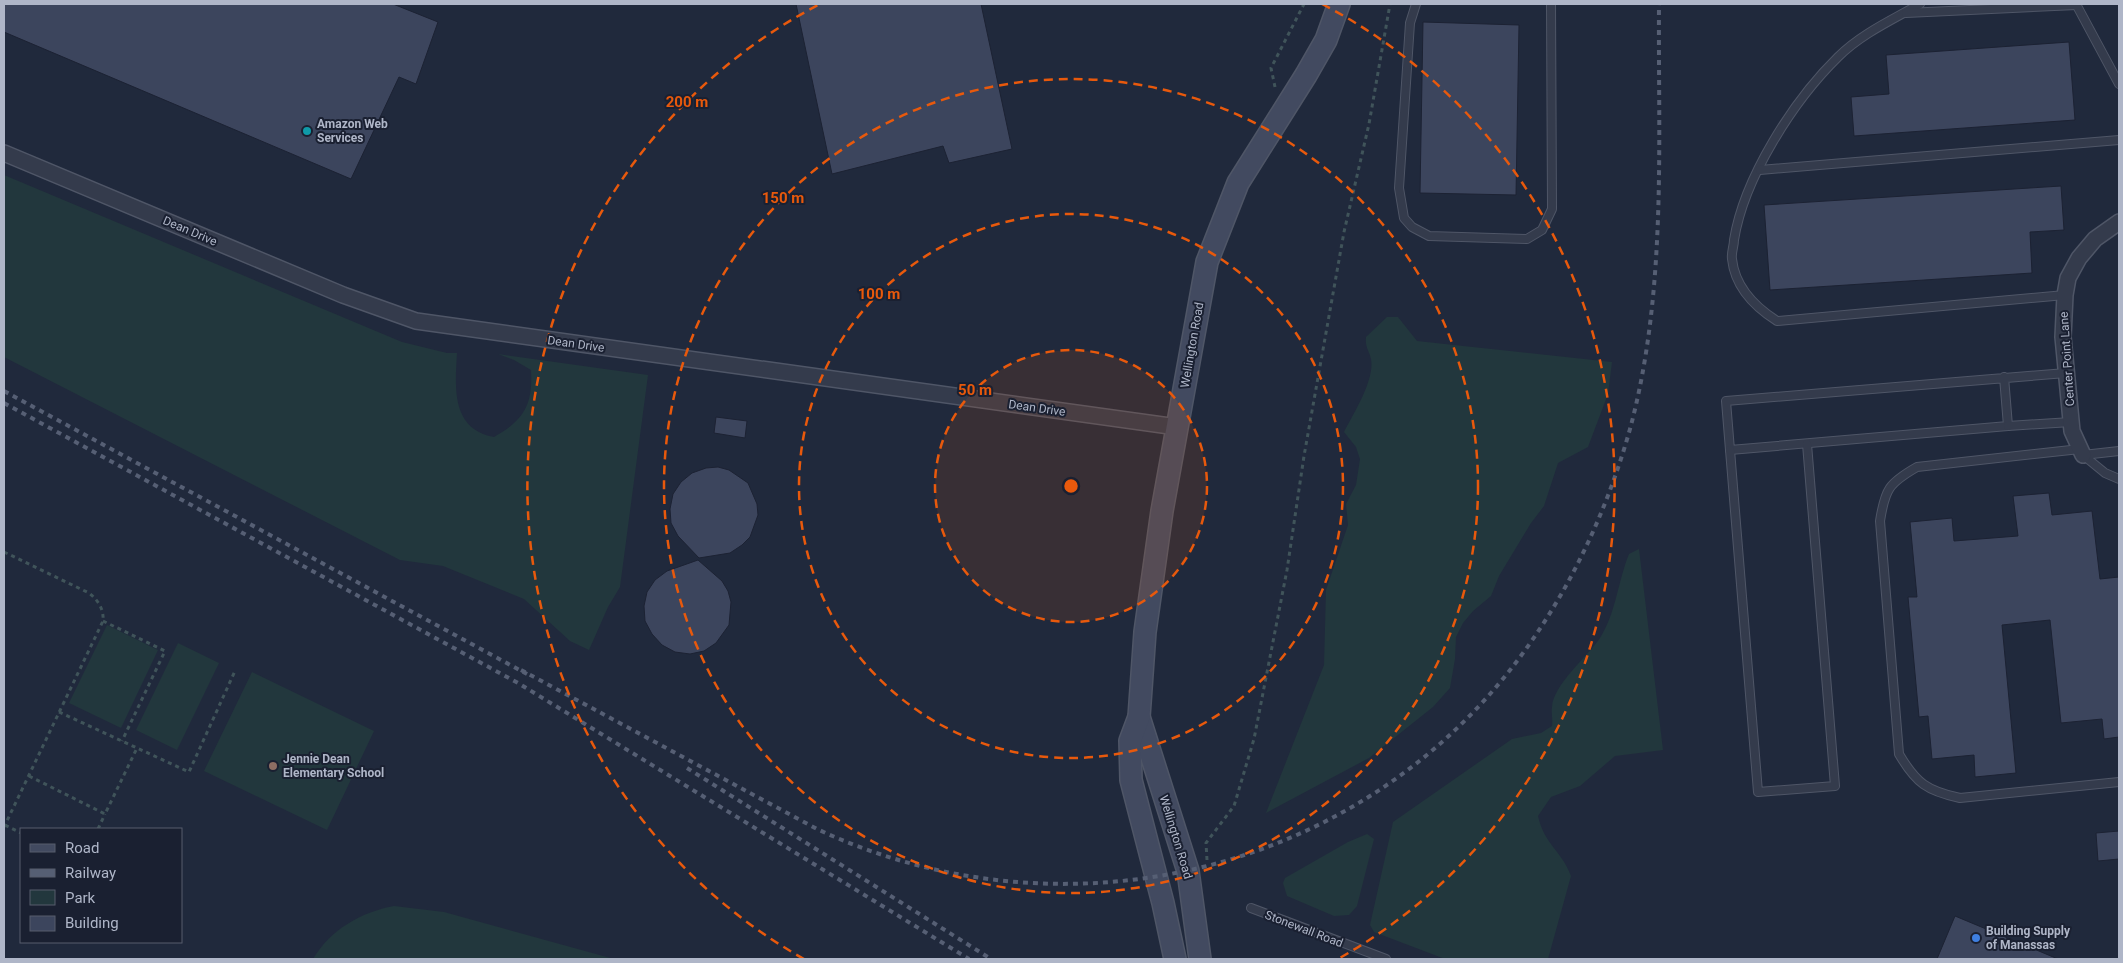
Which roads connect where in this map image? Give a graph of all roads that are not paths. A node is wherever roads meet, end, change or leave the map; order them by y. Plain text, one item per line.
1 (1339, 4) edge
2 (1416, 4) edge
3 (1551, 4) edge
4 (1920, 4) edge
5 (2076, 4) edge
6 (1903, 14) junction
7 (2119, 84) edge
8 (2119, 140) edge
9 (4, 153) edge
10 (1760, 170) junction
11 (2119, 222) edge
12 (2065, 295) junction
13 (2066, 373) junction
14 (2004, 377) junction
15 (2071, 422) junction
16 (2008, 426) junction
17 (1177, 427) junction
18 (1807, 444) junction
19 (1730, 450) junction
20 (2119, 451) edge
21 (2082, 452) junction
22 (2119, 479) edge
23 (1139, 717) junction
24 (2119, 782) edge
25 (1251, 908) dead end
26 (1174, 959) edge
27 (1200, 959) edge
28 (1386, 959) edge

1 - 17 main road, Wellington Road
2 - 3 lane
4 - 6 lane
5 - 6 lane
5 - 7 lane
6 - 10 lane
8 - 10 lane
9 - 17 street, Dean Drive
10 - 12 lane
11 - 12 street, Center Point Lane
12 - 13 street, Center Point Lane
13 - 14 lane
13 - 15 street, Center Point Lane
14 - 16 lane
14 - 19 lane
15 - 16 lane
15 - 21 street, Center Point Lane
16 - 18 lane
17 - 23 main road, Wellington Road
18 - 19 lane
18 - 19 lane
20 - 21 lane
21 - 22 lane
21 - 24 lane
23 - 26 main road, Wellington Road
23 - 27 main road, Wellington Road
25 - 28 lane, Stonewall Road

